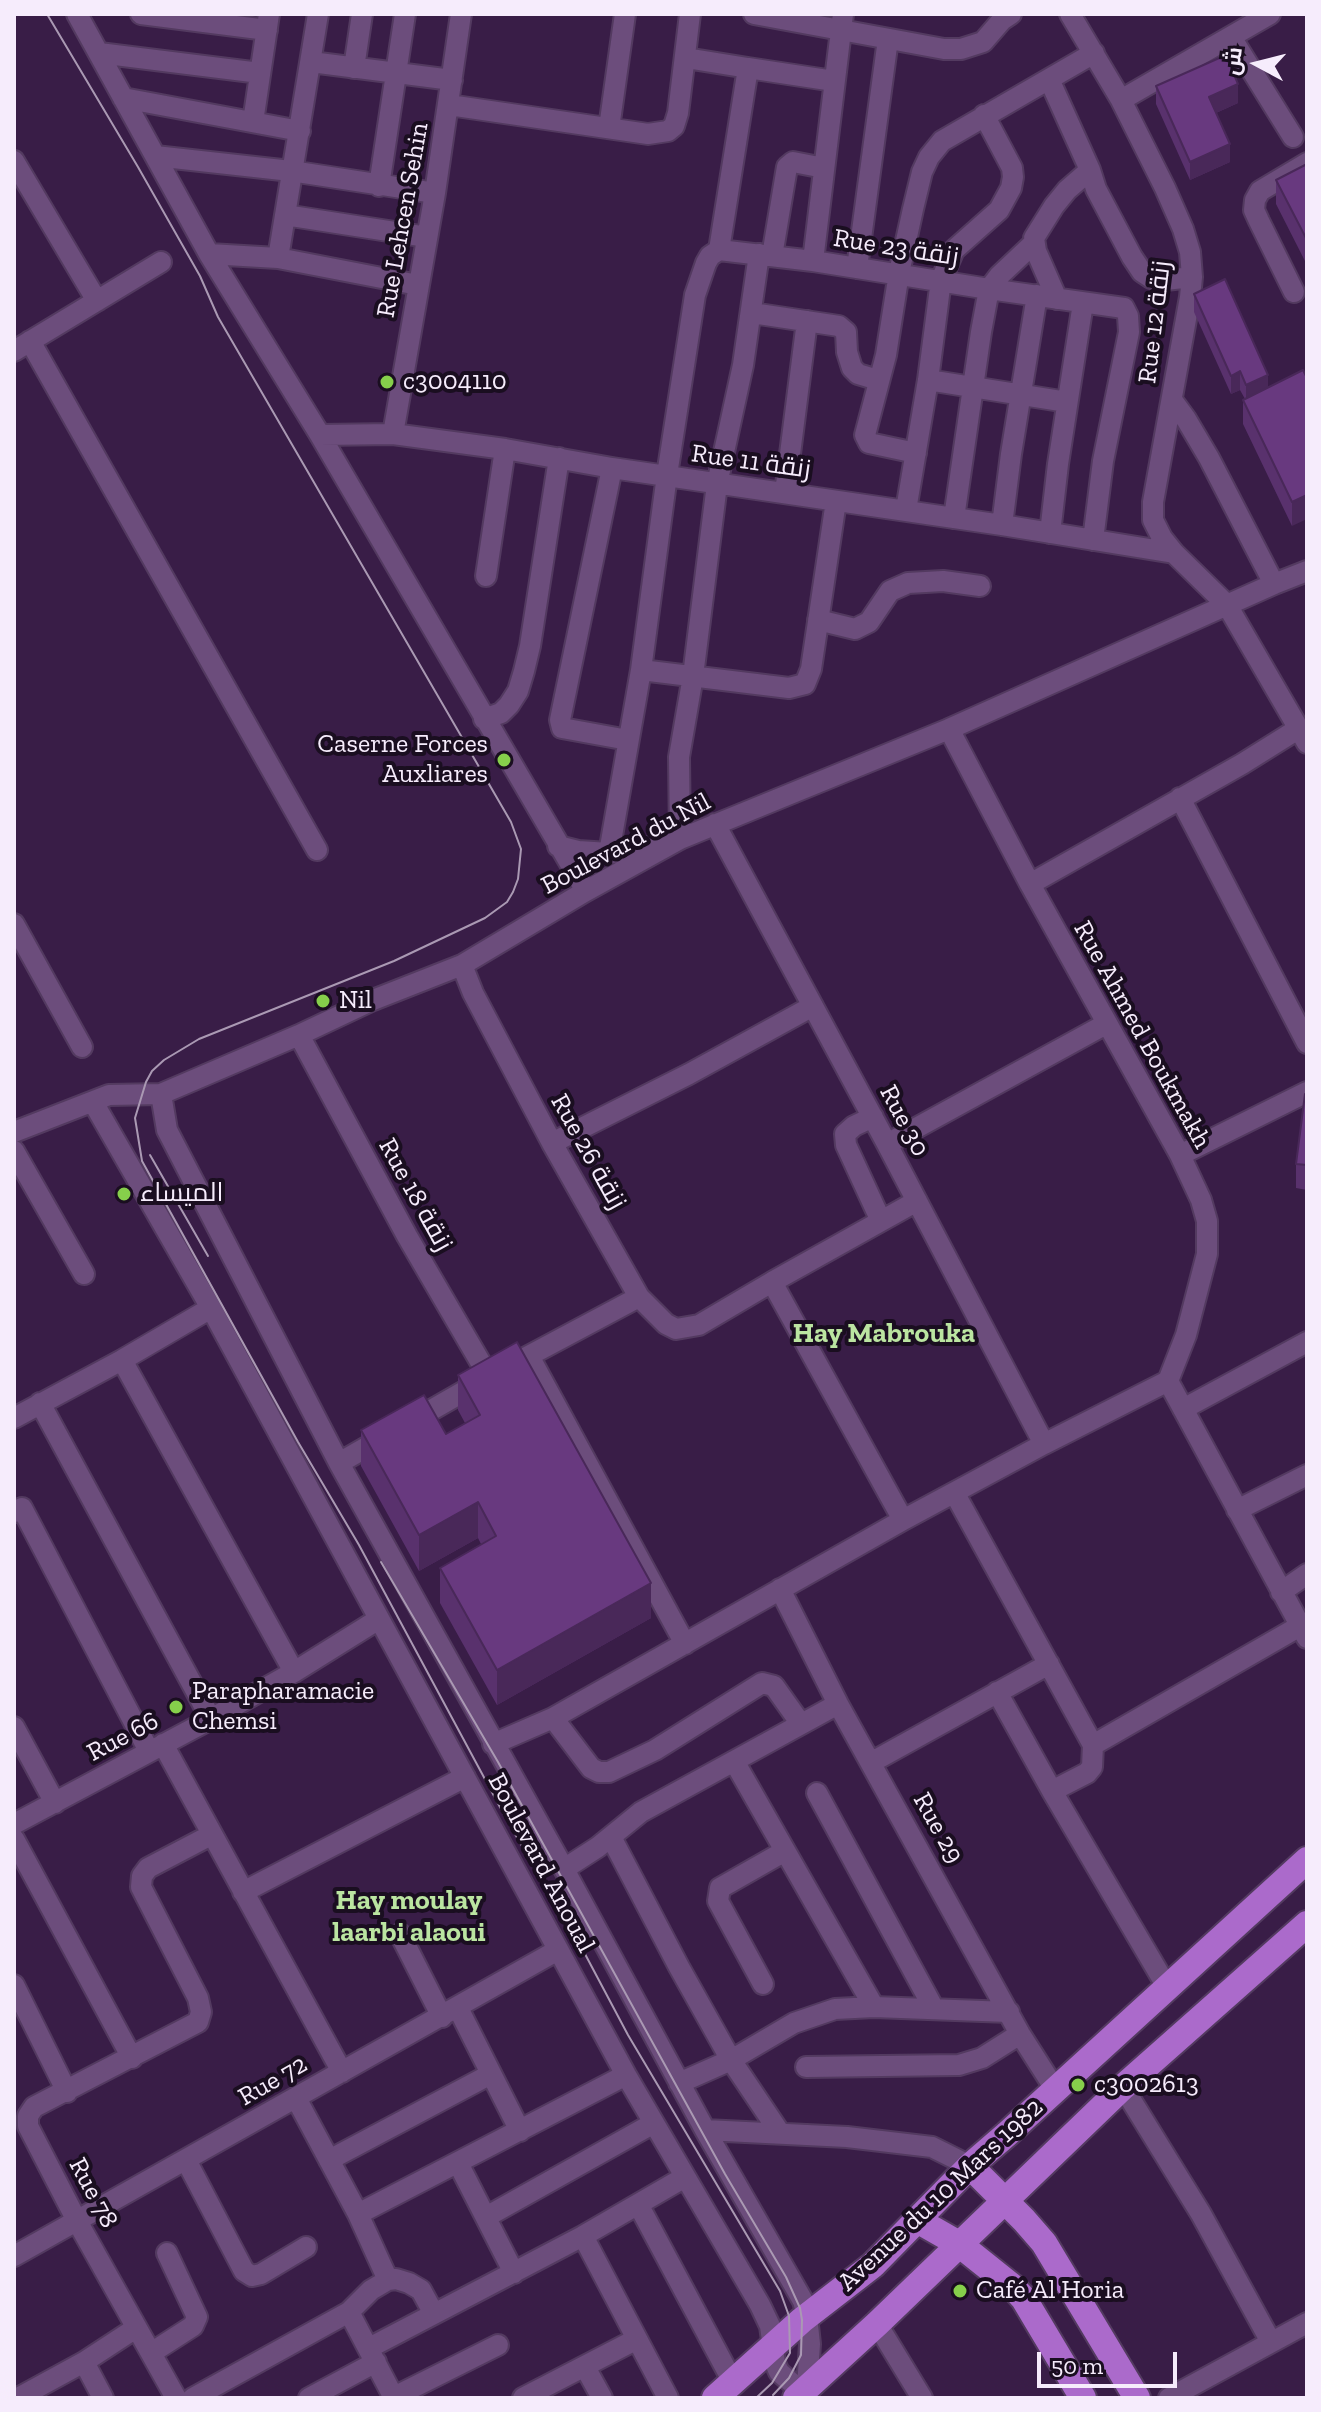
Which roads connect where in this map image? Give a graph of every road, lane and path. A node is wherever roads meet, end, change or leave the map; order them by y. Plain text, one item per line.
1 (77, 14) edge
2 (141, 14) edge
3 (318, 14) edge
4 (362, 14) edge
5 (405, 14) edge
6 (461, 14) edge
7 (625, 14) edge
8 (690, 14) edge
9 (754, 14) edge
10 (1070, 14) edge
11 (1270, 14) edge
12 (1004, 16) edge
13 (842, 21) edge
14 (268, 22) edge
15 (1231, 37) junction
16 (888, 39) junction
17 (99, 53) junction
18 (1094, 53) junction
19 (686, 58) junction
20 (311, 62) junction
21 (354, 68) junction
22 (748, 68) junction
23 (260, 73) junction
24 (396, 73) junction
25 (1049, 79) junction
26 (452, 80) junction
27 (834, 81) junction
28 (123, 98) junction
29 (1121, 100) junction
30 (449, 105) junction
31 (984, 115) junction
32 (253, 122) junction
33 (609, 128) junction
34 (300, 131) junction
35 (1293, 137) dead end
36 (155, 156) junction
37 (14, 161) edge
38 (1307, 163) edge
39 (824, 168) junction
40 (1090, 170) junction
41 (291, 171) junction
42 (379, 186) junction
43 (435, 193) junction
44 (285, 215) junction
45 (427, 237) junction
46 (1034, 243) junction
47 (719, 250) junction
48 (209, 254) junction
49 (766, 255) junction
50 (278, 258) junction
51 (813, 261) junction
52 (161, 262) dead end
53 (857, 268) junction
54 (899, 273) junction
55 (1146, 276) junction
56 (1192, 277) junction
57 (941, 280) junction
58 (418, 285) junction
59 (989, 289) junction
60 (1294, 292) dead end
61 (1047, 297) junction
62 (97, 301) junction
63 (1083, 303) junction
64 (1117, 306) junction
65 (752, 313) junction
66 (807, 321) junction
67 (22, 346) edge
68 (878, 380) junction
69 (928, 380) junction
70 (974, 387) junction
71 (1020, 395) junction
72 (1172, 400) junction
73 (1067, 402) junction
74 (393, 434) junction
75 (320, 435) junction
76 (505, 449) junction
77 (916, 453) junction
78 (559, 458) junction
79 (612, 468) junction
80 (667, 475) junction
81 (717, 484) junction
82 (785, 493) junction
83 (836, 501) junction
84 (906, 510) junction
85 (954, 518) junction
86 (1002, 525) junction
87 (1050, 533) junction
88 (1093, 540) junction
89 (1174, 553) junction
90 (1307, 571) edge
91 (486, 576) dead end
92 (1274, 584) junction
93 (980, 586) dead end
94 (1227, 605) junction
95 (818, 620) junction
96 (641, 670) junction
97 (693, 676) junction
98 (484, 719) junction
99 (949, 729) junction
100 (1303, 736) edge
101 (628, 740) junction
102 (1180, 798) junction
103 (715, 824) junction
104 (680, 839) junction
105 (558, 846) junction
106 (317, 850) dead end
107 (609, 853) junction
108 (1030, 884) junction
109 (586, 891) junction
110 (14, 924) edge
111 (462, 965) junction
112 (813, 1006) junction
113 (1106, 1024) junction
114 (299, 1035) junction
115 (1307, 1043) edge
116 (82, 1047) dead end
117 (1307, 1092) edge
118 (161, 1094) junction
119 (93, 1102) junction
120 (873, 1117) junction
121 (14, 1132) edge
122 (552, 1143) junction
123 (887, 1144) junction
124 (14, 1151) edge
125 (1180, 1155) junction
126 (917, 1201) junction
127 (881, 1221) junction
128 (84, 1274) dead end
129 (772, 1282) junction
130 (639, 1297) junction
131 (211, 1308) junction
132 (1307, 1342) edge
133 (529, 1356) junction
134 (122, 1360) junction
135 (489, 1377) junction
136 (1168, 1381) junction
137 (40, 1403) junction
138 (1183, 1409) junction
139 (14, 1418) edge
140 (1044, 1444) junction
141 (339, 1463) junction
142 (1307, 1475) edge
143 (955, 1494) junction
144 (17, 1505) edge
145 (1237, 1510) junction
146 (903, 1520) junction
147 (1307, 1574) edge
148 (780, 1589) junction
149 (1281, 1592) junction
150 (379, 1619) junction
151 (1304, 1632) edge
152 (685, 1644) junction
153 (1049, 1664) junction
154 (294, 1672) junction
155 (997, 1692) junction
156 (838, 1704) junction
157 (553, 1718) junction
158 (211, 1719) junction
159 (801, 1724) junction
160 (14, 1727) edge
161 (493, 1744) junction
162 (1093, 1745) junction
163 (156, 1748) junction
164 (734, 1761) junction
165 (872, 1762) junction
166 (465, 1777) junction
167 (1052, 1791) junction
168 (817, 1793) dead end
169 (55, 1803) junction
170 (14, 1824) edge
171 (211, 1835) junction
172 (611, 1837) junction
173 (14, 1839) edge
174 (785, 1851) junction
175 (1307, 1860) edge
176 (564, 1869) junction
177 (243, 1892) junction
178 (1307, 1924) edge
179 (400, 1934) dead end
180 (558, 1950) junction
181 (763, 1984) dead end
182 (14, 1985) edge
183 (1167, 1987) junction
184 (874, 2007) junction
185 (934, 2009) junction
186 (450, 2012) junction
187 (1009, 2012) junction
188 (1020, 2034) junction
189 (132, 2058) junction
190 (731, 2060) junction
191 (806, 2067) dead end
192 (342, 2072) junction
193 (491, 2074) junction
194 (626, 2075) junction
195 (679, 2083) junction
196 (1123, 2087) junction
197 (1055, 2089) junction
198 (67, 2092) junction
199 (296, 2098) junction
200 (654, 2123) junction
201 (705, 2130) junction
202 (520, 2131) junction
203 (780, 2133) junction
204 (186, 2160) junction
205 (329, 2160) junction
206 (458, 2163) junction
207 (970, 2166) junction
208 (685, 2177) junction
209 (1005, 2200) junction
210 (639, 2206) junction
211 (358, 2214) junction
212 (486, 2217) junction
213 (917, 2220) junction
214 (77, 2221) junction
215 (583, 2236) junction
216 (959, 2244) junction
217 (306, 2247) dead end
218 (167, 2253) dead end
219 (14, 2256) edge
220 (514, 2273) junction
221 (388, 2280) junction
222 (349, 2312) junction
223 (434, 2314) junction
224 (807, 2316) junction
225 (1307, 2323) edge
226 (877, 2324) junction
227 (136, 2328) junction
228 (637, 2339) junction
229 (1271, 2342) junction
230 (498, 2345) dead end
231 (774, 2347) junction
232 (151, 2353) junction
233 (373, 2355) junction
234 (84, 2362) junction
235 (585, 2367) junction
236 (724, 2390) edge
237 (805, 2394) edge
238 (27, 2396) edge
239 (103, 2398) edge
240 (176, 2398) edge
241 (193, 2398) edge
242 (309, 2398) edge
243 (394, 2398) edge
244 (523, 2398) edge
245 (602, 2398) edge
246 (668, 2398) edge
247 (922, 2398) edge
248 (1083, 2398) edge
249 (1137, 2398) edge
250 (1169, 2398) edge

1 - 17 street
2 - 14 street
3 - 20 street
4 - 21 street
5 - 24 street
6 - 26 street, Rue Lehcen Sehin
7 - 33 street
8 - 19 street
9 - 13 street
10 - 18 street, Rue 12 زنقة
11 - 15 street
12 - 16 street
13 - 16 street
13 - 27 street
14 - 23 street
15 - 29 street
15 - 35 street
16 - 53 street
17 - 23 street
17 - 28 street
18 - 25 street
18 - 29 street, Rue 12 زنقة
19 - 22 street
19 - 33 street
20 - 21 street
20 - 34 street
21 - 24 street
22 - 27 street
22 - 47 street
23 - 32 street
24 - 26 street
24 - 42 street
25 - 31 street
25 - 40 street
26 - 30 street, Rue Lehcen Sehin
27 - 39 street
28 - 32 street
28 - 36 street
29 - 56 street, Rue 12 زنقة
30 - 33 street
30 - 43 street, Rue Lehcen Sehin
31 - 54 street
31 - 57 street
32 - 34 street
34 - 41 street
36 - 41 street
36 - 48 street
37 - 62 street
38 - 60 street
39 - 49 street
39 - 51 street
40 - 46 street
40 - 55 street
41 - 42 street
41 - 44 street
42 - 43 street
43 - 45 street, Rue Lehcen Sehin
44 - 45 street
44 - 50 street
45 - 58 street, Rue Lehcen Sehin
46 - 59 street
46 - 61 street
47 - 49 street, Rue 23 زنقة
47 - 80 street
48 - 50 street
48 - 75 street
49 - 51 street, Rue 23 زنقة
49 - 65 street
50 - 58 street
51 - 53 street, Rue 23 زنقة
52 - 62 street
53 - 54 street, Rue 23 زنقة
54 - 57 street, Rue 23 زنقة
54 - 68 street
55 - 56 street
55 - 64 street
56 - 72 street, Rue 12 زنقة
57 - 59 street, Rue 23 زنقة
57 - 69 street
58 - 74 street, Rue Lehcen Sehin
59 - 61 street, Rue 23 زنقة
59 - 70 street
61 - 63 street, Rue 23 زنقة
61 - 71 street
62 - 67 street
63 - 64 street, Rue 23 زنقة
63 - 73 street
64 - 88 street
65 - 66 street
65 - 81 street
66 - 68 street
66 - 82 street
67 - 106 street
68 - 77 street
69 - 70 street
69 - 77 street
70 - 71 street
70 - 85 street
71 - 73 street
71 - 86 street
72 - 89 street, Rue 12 زنقة
72 - 92 street
73 - 87 street
74 - 75 street, Rue 11 زنقة
74 - 76 street, Rue 11 زنقة
75 - 98 street
76 - 78 street, Rue 11 زنقة
76 - 91 street
77 - 84 street
78 - 79 street, Rue 11 زنقة
78 - 98 street
79 - 80 street, Rue 11 زنقة
79 - 101 street
80 - 81 street, Rue 11 زنقة
80 - 96 street
81 - 82 street, Rue 11 زنقة
81 - 97 street
82 - 83 street, Rue 11 زنقة
83 - 84 street, Rue 11 زنقة
83 - 95 street
84 - 85 street, Rue 11 زنقة
85 - 86 street, Rue 11 زنقة
86 - 87 street, Rue 11 زنقة
87 - 88 street, Rue 11 زنقة
88 - 89 street, Rue 11 زنقة
89 - 94 street
90 - 92 street, Boulevard du Nil
92 - 94 street, Boulevard du Nil
93 - 95 street
94 - 99 street, Boulevard du Nil
94 - 100 street
95 - 97 street
96 - 97 street
96 - 101 street
97 - 104 street
98 - 105 street
99 - 103 street, Boulevard du Nil
99 - 108 street, Rue Ahmed Boukmakh
100 - 102 street
101 - 107 street
102 - 108 street
102 - 115 street
103 - 104 street, Boulevard du Nil
103 - 112 street, Rue 30
104 - 107 street
104 - 109 street, Boulevard du Nil
105 - 107 street
105 - 109 street
108 - 113 street, Rue Ahmed Boukmakh
109 - 111 street, Boulevard du Nil
110 - 116 street
111 - 114 street, Boulevard du Nil
111 - 122 street, Rue 26 زنقة
112 - 120 street, Rue 30
112 - 122 street
113 - 123 street
113 - 125 street, Rue Ahmed Boukmakh
114 - 118 street, Boulevard du Nil
114 - 135 street, Rue 18 زنقة
117 - 125 street
118 - 119 street, Boulevard du Nil
118 - 141 street, Boulevard Anoual
119 - 121 street, Boulevard du Nil
119 - 131 street, Boulevard Anoual
120 - 123 street, Rue 30
120 - 127 street
122 - 130 street, Rue 26 زنقة
123 - 126 street, Rue 30
124 - 128 street
125 - 136 street, Rue Ahmed Boukmakh
126 - 127 street
126 - 140 street, Rue 30
127 - 129 street
129 - 130 street, Rue 26 زنقة
129 - 146 street
130 - 133 street
131 - 134 street
131 - 150 street, Boulevard Anoual
132 - 138 street
133 - 135 street
133 - 152 street
134 - 137 street
134 - 154 street
135 - 141 street
136 - 138 street
136 - 140 street
137 - 139 street
137 - 158 street
138 - 145 street
140 - 143 street
141 - 161 street, Boulevard Anoual
142 - 145 street
143 - 146 street
143 - 153 street
144 - 163 street
145 - 149 street
146 - 148 street
147 - 149 street
148 - 152 street
148 - 156 street, Rue 29
149 - 151 street
150 - 154 street, Rue 66
150 - 166 street, Boulevard Anoual
151 - 162 street
152 - 157 street
153 - 155 street
153 - 162 street
154 - 158 street, Rue 66
155 - 165 street
155 - 167 street
156 - 159 street
156 - 165 street, Rue 29
157 - 159 street
157 - 161 street
158 - 163 street, Rue 66
159 - 164 street
160 - 169 street
161 - 176 street, Boulevard Anoual
162 - 167 street
163 - 169 street, Rue 66
163 - 171 street
164 - 172 street
164 - 174 street
165 - 187 street, Rue 29
166 - 177 street
166 - 180 street, Boulevard Anoual
167 - 183 street
168 - 185 street
169 - 170 street, Rue 66
171 - 177 street
171 - 189 street, Rue 78
172 - 176 street
172 - 190 street
173 - 189 street
174 - 181 street
174 - 184 street
175 - 183 main road, Avenue du 10 Mars 1982
176 - 195 street, Boulevard Anoual
177 - 192 street
178 - 196 main road, Avenue du 10 Mars 1982
179 - 186 street
180 - 186 street, Rue 72
180 - 194 street, Boulevard Anoual
182 - 198 street
183 - 197 main road, Avenue du 10 Mars 1982
184 - 185 street
184 - 190 street
185 - 187 street
186 - 192 street, Rue 72
186 - 193 street
187 - 188 street, Rue 29
188 - 191 street
188 - 197 street, Rue 29
189 - 198 street, Rue 78
190 - 195 street
190 - 203 street
192 - 199 street, Rue 72
193 - 202 street
193 - 205 street
194 - 200 street, Boulevard Anoual
194 - 202 street
195 - 201 street, Boulevard Anoual
196 - 209 main road, Avenue du 10 Mars 1982
196 - 229 street
197 - 207 main road, Avenue du 10 Mars 1982
198 - 214 street, Rue 78
199 - 204 street, Rue 72
199 - 205 street
200 - 208 street, Boulevard Anoual
200 - 212 street
201 - 203 street
201 - 224 street, Boulevard Anoual
202 - 206 street
203 - 207 street
204 - 214 street, Rue 72
204 - 217 street
205 - 211 street
206 - 211 street
206 - 212 street
207 - 209 main road
207 - 213 main road, Avenue du 10 Mars 1982
208 - 210 street
208 - 231 street, Boulevard Anoual
209 - 216 main road, Avenue du 10 Mars 1982
209 - 249 main road
210 - 215 street
210 - 236 street
211 - 221 street
212 - 220 street
213 - 216 main road
213 - 224 main road, Avenue du 10 Mars 1982
214 - 219 street, Rue 72
214 - 227 street, Rue 78
215 - 220 street
215 - 228 street
216 - 226 main road, Avenue du 10 Mars 1982
216 - 248 main road
218 - 232 street
220 - 223 street
221 - 222 street
221 - 223 street
222 - 233 street
222 - 241 street
223 - 233 street
224 - 231 main road, Avenue du 10 Mars 1982
224 - 237 street, Boulevard Anoual
225 - 229 street
226 - 237 main road, Avenue du 10 Mars 1982
226 - 247 street
227 - 232 street, Rue 78
227 - 234 street
228 - 235 street
228 - 246 street
229 - 250 street
230 - 243 street
231 - 236 main road, Avenue du 10 Mars 1982
231 - 237 street, Boulevard Anoual
232 - 240 street, Rue 78
233 - 242 street
233 - 243 street
234 - 238 street
234 - 239 street
235 - 244 street
235 - 245 street

